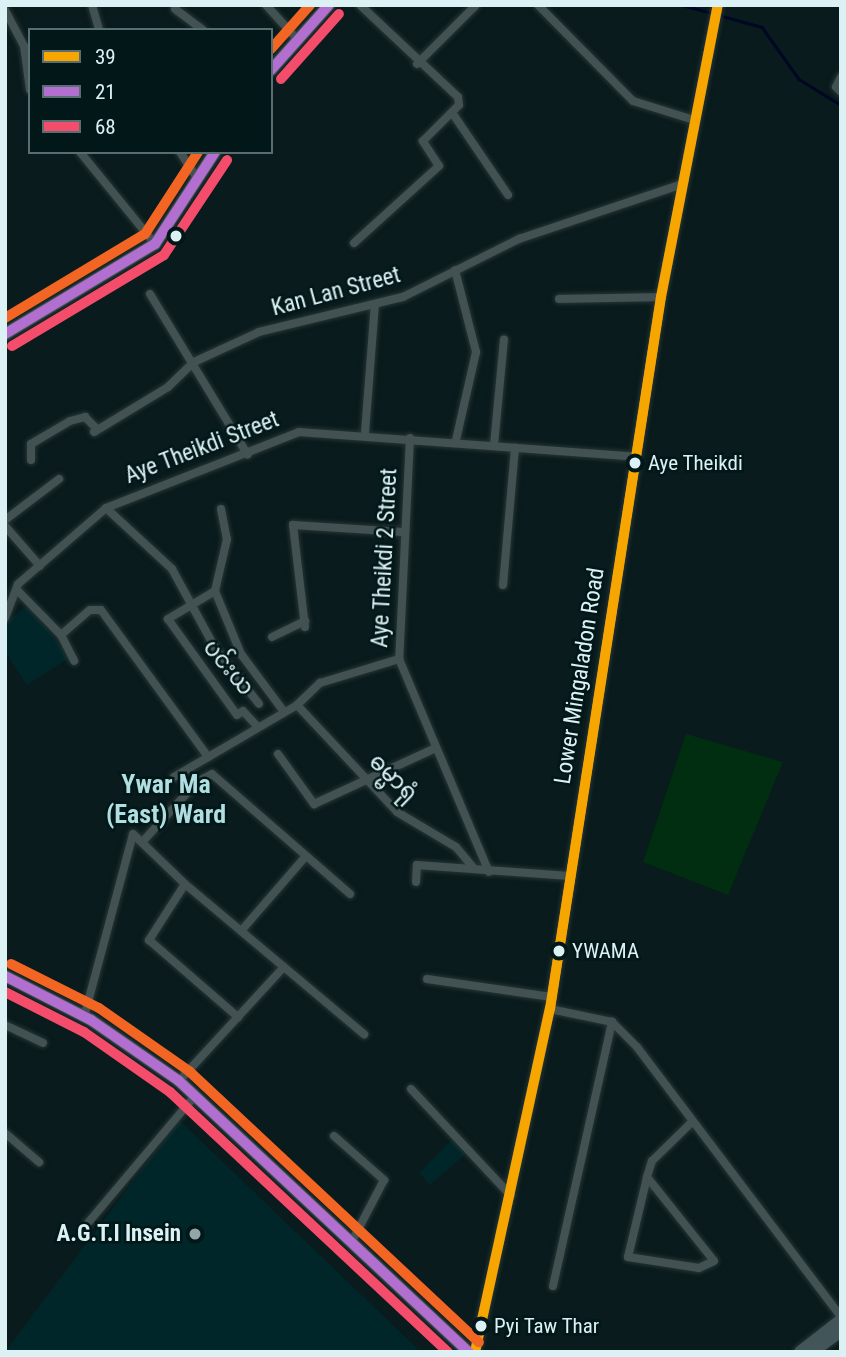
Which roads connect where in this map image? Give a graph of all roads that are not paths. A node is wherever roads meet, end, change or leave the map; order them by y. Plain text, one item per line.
1 (92, 5) edge
2 (266, 5) edge
3 (329, 5) edge
4 (360, 5) edge
5 (476, 5) edge
6 (543, 7) edge
7 (175, 9) dead end
8 (717, 9) edge
9 (5, 10) edge
10 (98, 28) edge
11 (200, 28) edge
12 (297, 39) junction
13 (417, 64) junction
14 (273, 68) edge
15 (28, 75) edge
16 (841, 77) edge
17 (841, 92) edge
18 (453, 114) junction
19 (694, 120) junction
20 (82, 154) edge
21 (181, 154) edge
22 (214, 154) edge
23 (198, 180) junction
24 (682, 184) junction
25 (508, 195) dead end
26 (354, 243) dead end
27 (155, 244) junction
28 (455, 270) junction
29 (150, 294) dead end
30 (661, 297) junction
31 (559, 299) dead end
32 (375, 304) junction
33 (5, 334) edge
34 (504, 340) dead end
35 (194, 362) junction
36 (365, 433) junction
37 (410, 438) junction
38 (456, 440) junction
39 (494, 445) junction
40 (515, 448) junction
41 (248, 455) junction
42 (636, 457) junction
43 (31, 460) dead end
44 (59, 479) dead end
45 (106, 508) junction
46 (221, 509) dead end
47 (5, 520) edge
48 (5, 526) edge
49 (403, 532) junction
50 (40, 566) junction
51 (503, 585) dead end
52 (18, 591) junction
53 (215, 591) junction
54 (5, 600) edge
55 (191, 605) junction
56 (15, 607) junction
57 (5, 618) edge
58 (61, 635) junction
59 (272, 637) dead end
60 (399, 659) junction
61 (74, 661) dead end
62 (258, 704) dead end
63 (297, 705) junction
64 (282, 709) junction
65 (257, 726) junction
66 (436, 748) junction
67 (278, 754) dead end
68 (208, 757) junction
69 (174, 777) dead end
70 (366, 778) junction
71 (145, 839) junction
72 (306, 856) junction
73 (472, 866) junction
74 (489, 872) junction
75 (570, 876) junction
76 (416, 882) dead end
77 (185, 884) junction
78 (350, 894) dead end
79 (241, 931) junction
80 (284, 967) junction
81 (5, 976) edge
82 (427, 979) dead end
83 (552, 1003) junction
84 (84, 1017) junction
85 (238, 1017) junction
86 (612, 1022) junction
87 (5, 1025) edge
88 (364, 1034) dead end
89 (43, 1043) dead end
90 (178, 1081) junction
91 (411, 1089) dead end
92 (194, 1097) junction
93 (692, 1121) junction
94 (5, 1133) edge
95 (334, 1136) dead end
96 (39, 1163) dead end
97 (647, 1177) junction
98 (511, 1196) junction
99 (87, 1224) dead end
100 (351, 1243) junction
101 (554, 1286) dead end
102 (841, 1318) edge
103 (841, 1331) edge
104 (469, 1352) edge
105 (475, 1352) edge
106 (800, 1352) edge
107 (813, 1352) edge

1 - 10 street
2 - 12 street
3 - 12 main road
4 - 13 street
5 - 13 street
6 - 19 street
7 - 11 street
8 - 19 main road, Lower Mingaladon Road
9 - 15 street
12 - 14 main road
13 - 18 street
16 - 17 street
18 - 25 street
18 - 26 street
19 - 24 main road, Lower Mingaladon Road
20 - 27 street
21 - 23 street
22 - 23 main road
23 - 27 main road
24 - 28 street, Kan Lan Street
24 - 30 main road, Lower Mingaladon Road
27 - 33 main road
28 - 32 street, Kan Lan Street
28 - 38 street
29 - 35 street
30 - 31 street
30 - 42 main road, Lower Mingaladon Road
32 - 35 street, Kan Lan Street
32 - 36 street
34 - 39 street
35 - 41 street
35 - 43 street, Kan Lan Street
36 - 37 street, Aye Theikdi Street
36 - 41 street, Aye Theikdi Street
37 - 38 street, Aye Theikdi Street
37 - 49 street, Aye Theikdi 2 Street
38 - 39 street, Aye Theikdi Street
39 - 40 street, Aye Theikdi Street
40 - 42 street, Aye Theikdi Street
40 - 51 street
41 - 45 street, Aye Theikdi Street
42 - 75 main road, Lower Mingaladon Road
44 - 47 street
45 - 50 street, Aye Theikdi Street
45 - 55 street
46 - 53 street
48 - 50 street
49 - 59 street
49 - 60 street, Aye Theikdi 2 Street
50 - 52 street, Aye Theikdi Street
52 - 56 street
52 - 58 street
53 - 55 street
53 - 64 street
54 - 56 street
55 - 62 street
55 - 65 street, ပင်းယ
56 - 57 street
58 - 61 street
58 - 68 street
60 - 63 street
60 - 66 street, Aye Theikdi 2 Street
63 - 64 street
63 - 70 street, ဓမ္မာရုံ
64 - 65 street
65 - 68 street
66 - 70 street
66 - 74 street, Aye Theikdi 2 Street
67 - 70 street
68 - 69 street
70 - 73 street, ဓမ္မာရုံ
71 - 72 street
71 - 77 street
71 - 84 street
72 - 78 street
72 - 79 street
73 - 74 street
73 - 76 street
74 - 75 street
75 - 83 main road, Lower Mingaladon Road
77 - 79 street
77 - 85 street
79 - 80 street
80 - 85 street
80 - 88 street
81 - 84 main road
82 - 83 street
83 - 86 street
83 - 98 main road, Lower Mingaladon Road
84 - 90 main road
85 - 90 street
86 - 93 street
86 - 101 street
87 - 89 street
90 - 92 main road
91 - 98 street
92 - 99 street
92 - 100 main road
93 - 97 street
93 - 102 street
94 - 96 street
95 - 100 street
97 - 97 street
98 - 105 main road, Lower Mingaladon Road
100 - 104 main road
102 - 106 main road
103 - 107 main road

